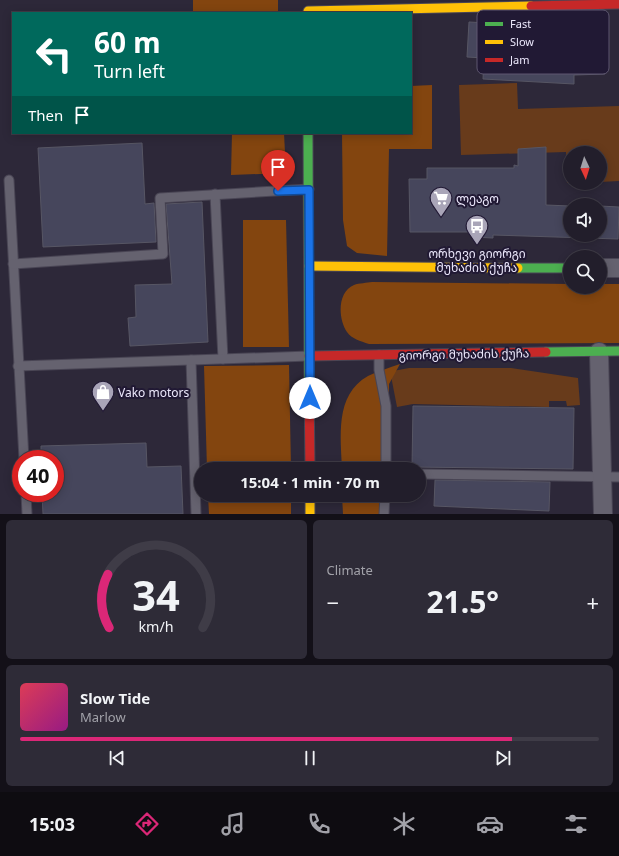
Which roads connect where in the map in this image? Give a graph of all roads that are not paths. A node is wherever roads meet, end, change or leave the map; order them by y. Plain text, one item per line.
1 (308, 0) edge
2 (619, 4) edge
3 (308, 12) edge
4 (308, 134) edge
5 (9, 180) dead end
6 (309, 190) junction
7 (215, 194) junction
8 (13, 264) junction
9 (309, 266) junction
10 (563, 268) edge
11 (607, 268) edge
12 (619, 268) edge
13 (619, 351) edge
14 (599, 352) junction
15 (379, 355) junction
16 (309, 356) junction
17 (223, 359) junction
18 (191, 360) junction
19 (18, 366) junction
20 (23, 450) edge
21 (310, 462) edge
22 (386, 462) edge
23 (426, 474) edge
24 (610, 477) edge
25 (26, 502) edge
26 (310, 502) edge
27 (385, 502) edge
28 (27, 514) edge
29 (196, 514) edge
30 (310, 514) edge
31 (384, 514) edge
32 (603, 514) edge

1 - 3 street
2 - 3 street
4 - 6 street
5 - 8 lane
6 - 7 lane
6 - 9 street
7 - 8 lane
7 - 17 lane
8 - 19 lane
9 - 10 street
9 - 16 street
11 - 12 street
13 - 14 street, გიორგი მუხაძის ქუჩა
14 - 15 street, გიორგი მუხაძის ქუჩა
14 - 24 street
15 - 16 street, გიორგი მუხაძის ქუჩა
15 - 22 lane
16 - 17 lane
16 - 21 street
17 - 18 lane
18 - 19 lane
18 - 29 lane
19 - 20 lane
23 - 24 lane
24 - 32 street
25 - 28 lane
26 - 30 street
27 - 31 lane

